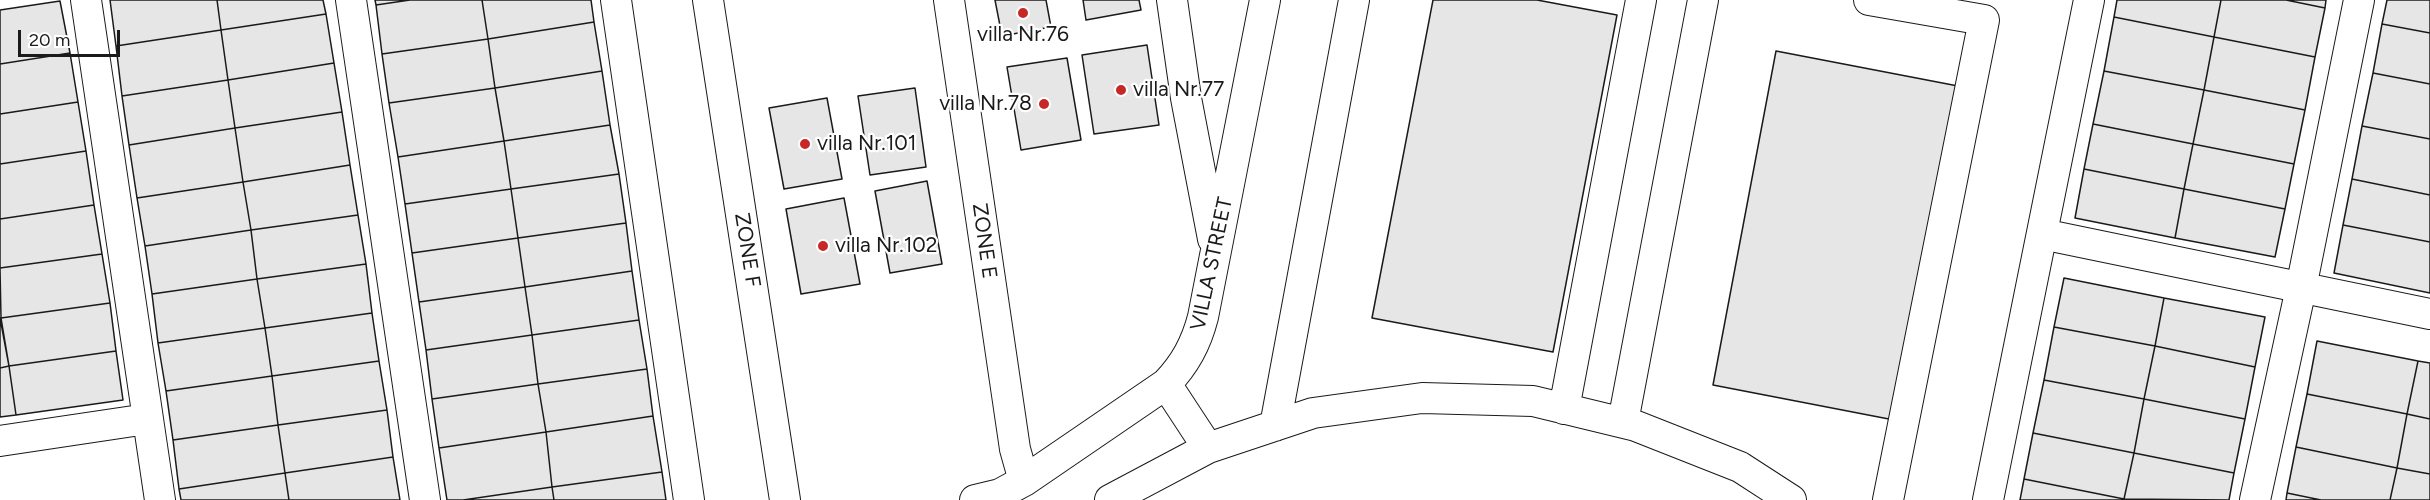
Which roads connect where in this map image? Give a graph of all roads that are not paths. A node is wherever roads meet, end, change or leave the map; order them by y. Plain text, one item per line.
1 (86, 0) edge
2 (351, 0) edge
3 (616, 0) edge
4 (708, 0) edge
5 (949, 0) edge
6 (1172, 0) edge
7 (1265, 0) edge
8 (1354, 0) edge
9 (1641, 0) edge
10 (1703, 0) edge
11 (1869, 0) edge
12 (2089, 0) edge
13 (2359, 0) edge
14 (2042, 234) junction
15 (1215, 252) junction
16 (2301, 288) junction
17 (2430, 314) edge
18 (1166, 384) junction
19 (1564, 409) junction
20 (147, 418) junction
21 (1623, 423) junction
22 (1275, 426) junction
23 (0, 441) edge
24 (1208, 448) junction
25 (1024, 481) junction
26 (160, 500) edge
27 (425, 500) edge
28 (689, 500) edge
29 (785, 500) edge
30 (975, 500) edge
31 (1110, 500) edge
32 (1791, 500) edge
33 (1888, 500) edge
34 (1988, 500) edge
35 (2255, 500) edge

1 - 20 street
2 - 27 street
3 - 28 street
4 - 29 street, ZONE F
5 - 25 street, ZONE E
6 - 15 street
7 - 15 street, VILLA STREET
8 - 22 street
9 - 19 street
10 - 21 street
11 - 33 street
12 - 14 street
13 - 16 street
14 - 16 street
14 - 34 street
15 - 18 street, VILLA STREET
16 - 17 street
16 - 35 street
18 - 24 street
18 - 25 street, VILLA STREET
19 - 21 street
19 - 22 street
20 - 23 street
20 - 26 street
21 - 32 street
22 - 24 street
24 - 31 street
25 - 30 street

